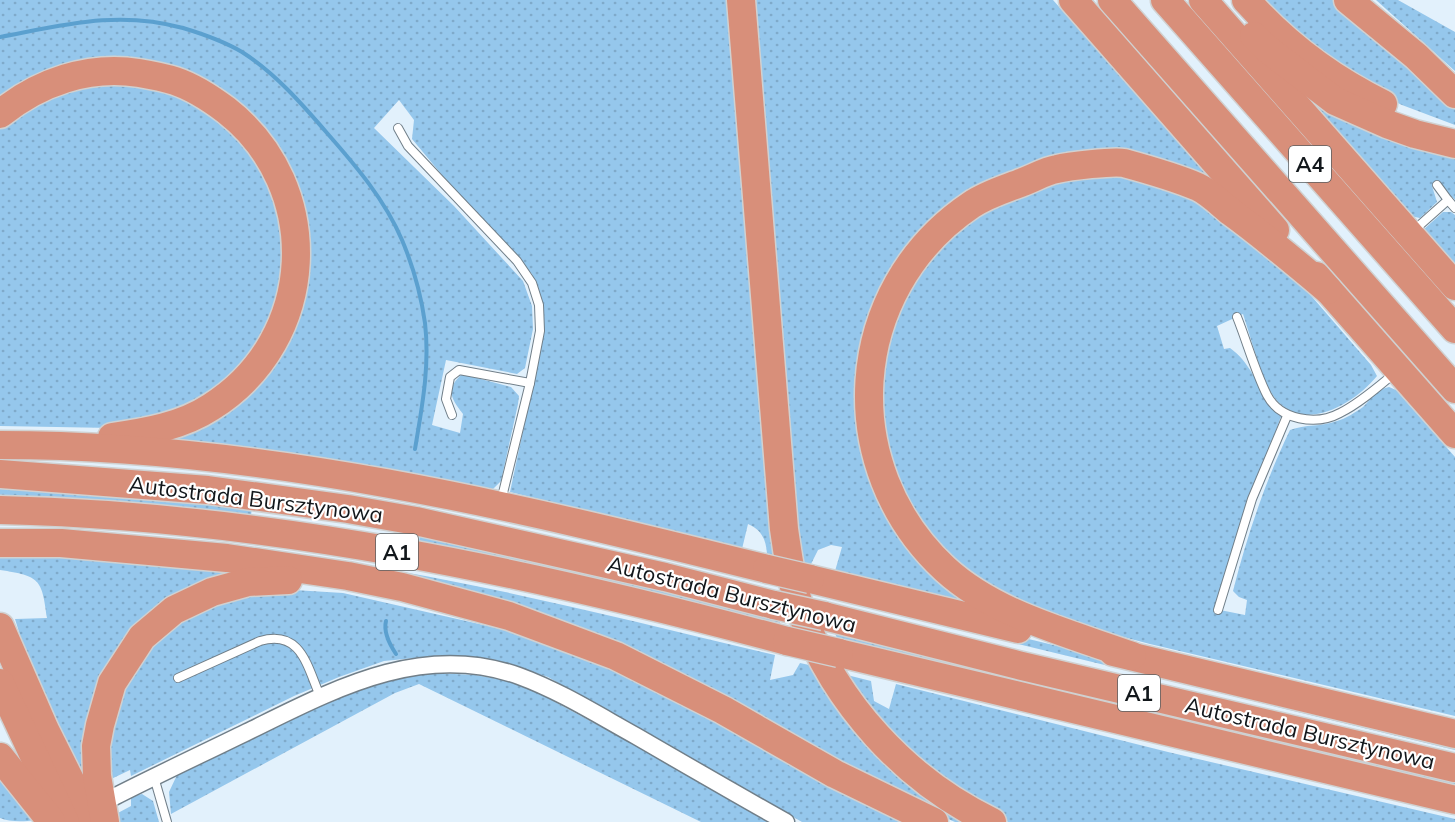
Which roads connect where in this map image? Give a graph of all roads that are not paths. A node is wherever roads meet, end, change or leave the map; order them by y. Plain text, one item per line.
1 (741, 0) edge
2 (1073, 0) edge
3 (1112, 0) edge
4 (1165, 0) edge
5 (1203, 0) edge
6 (1218, 0) edge
7 (1246, 0) edge
8 (1348, 0) edge
9 (1455, 94) edge
10 (0, 114) edge
11 (398, 128) dead end
12 (1455, 131) edge
13 (1455, 144) edge
14 (1437, 186) dead end
15 (1448, 200) junction
16 (1455, 208) edge
17 (1409, 234) junction
18 (1455, 286) edge
19 (1328, 290) junction
20 (1237, 317) dead end
21 (1455, 329) edge
22 (1398, 369) junction
23 (530, 383) junction
24 (1455, 389) edge
25 (452, 415) dead end
26 (1287, 416) junction
27 (1455, 434) edge
28 (0, 445) edge
29 (57, 445) junction
30 (0, 474) edge
31 (500, 505) junction
32 (0, 510) edge
33 (0, 543) edge
34 (348, 576) junction
35 (1218, 610) dead end
36 (0, 627) edge
37 (1132, 656) junction
38 (178, 678) dead end
39 (0, 683) edge
40 (320, 696) junction
41 (1455, 734) edge
42 (0, 757) edge
43 (1455, 768) edge
44 (154, 777) junction
45 (1455, 800) edge
46 (109, 810) edge
47 (52, 822) edge
48 (65, 822) edge
49 (91, 822) edge
50 (166, 822) edge
51 (786, 822) edge
52 (934, 822) edge
53 (992, 822) edge

1 - 53 highway
2 - 19 highway
3 - 24 highway, A4
4 - 21 highway, A4
5 - 17 highway
6 - 13 highway
7 - 12 highway
8 - 9 highway
10 - 29 highway
11 - 23 lane
14 - 15 lane
15 - 16 lane
15 - 17 lane
17 - 18 highway
19 - 22 highway
19 - 37 highway
20 - 26 lane
22 - 26 lane
22 - 27 highway
23 - 25 lane
23 - 31 lane
26 - 35 lane
28 - 29 highway
29 - 31 highway
30 - 43 highway, Autostrada Bursztynowa / A1, bridge
31 - 37 highway, bridge
32 - 45 highway, Autostrada Bursztynowa / A1, bridge
33 - 34 highway
34 - 46 highway
34 - 52 highway
36 - 49 highway
37 - 41 highway
38 - 40 lane
39 - 48 highway
40 - 44 street
40 - 51 street
42 - 47 highway
44 - 46 street
44 - 50 lane

